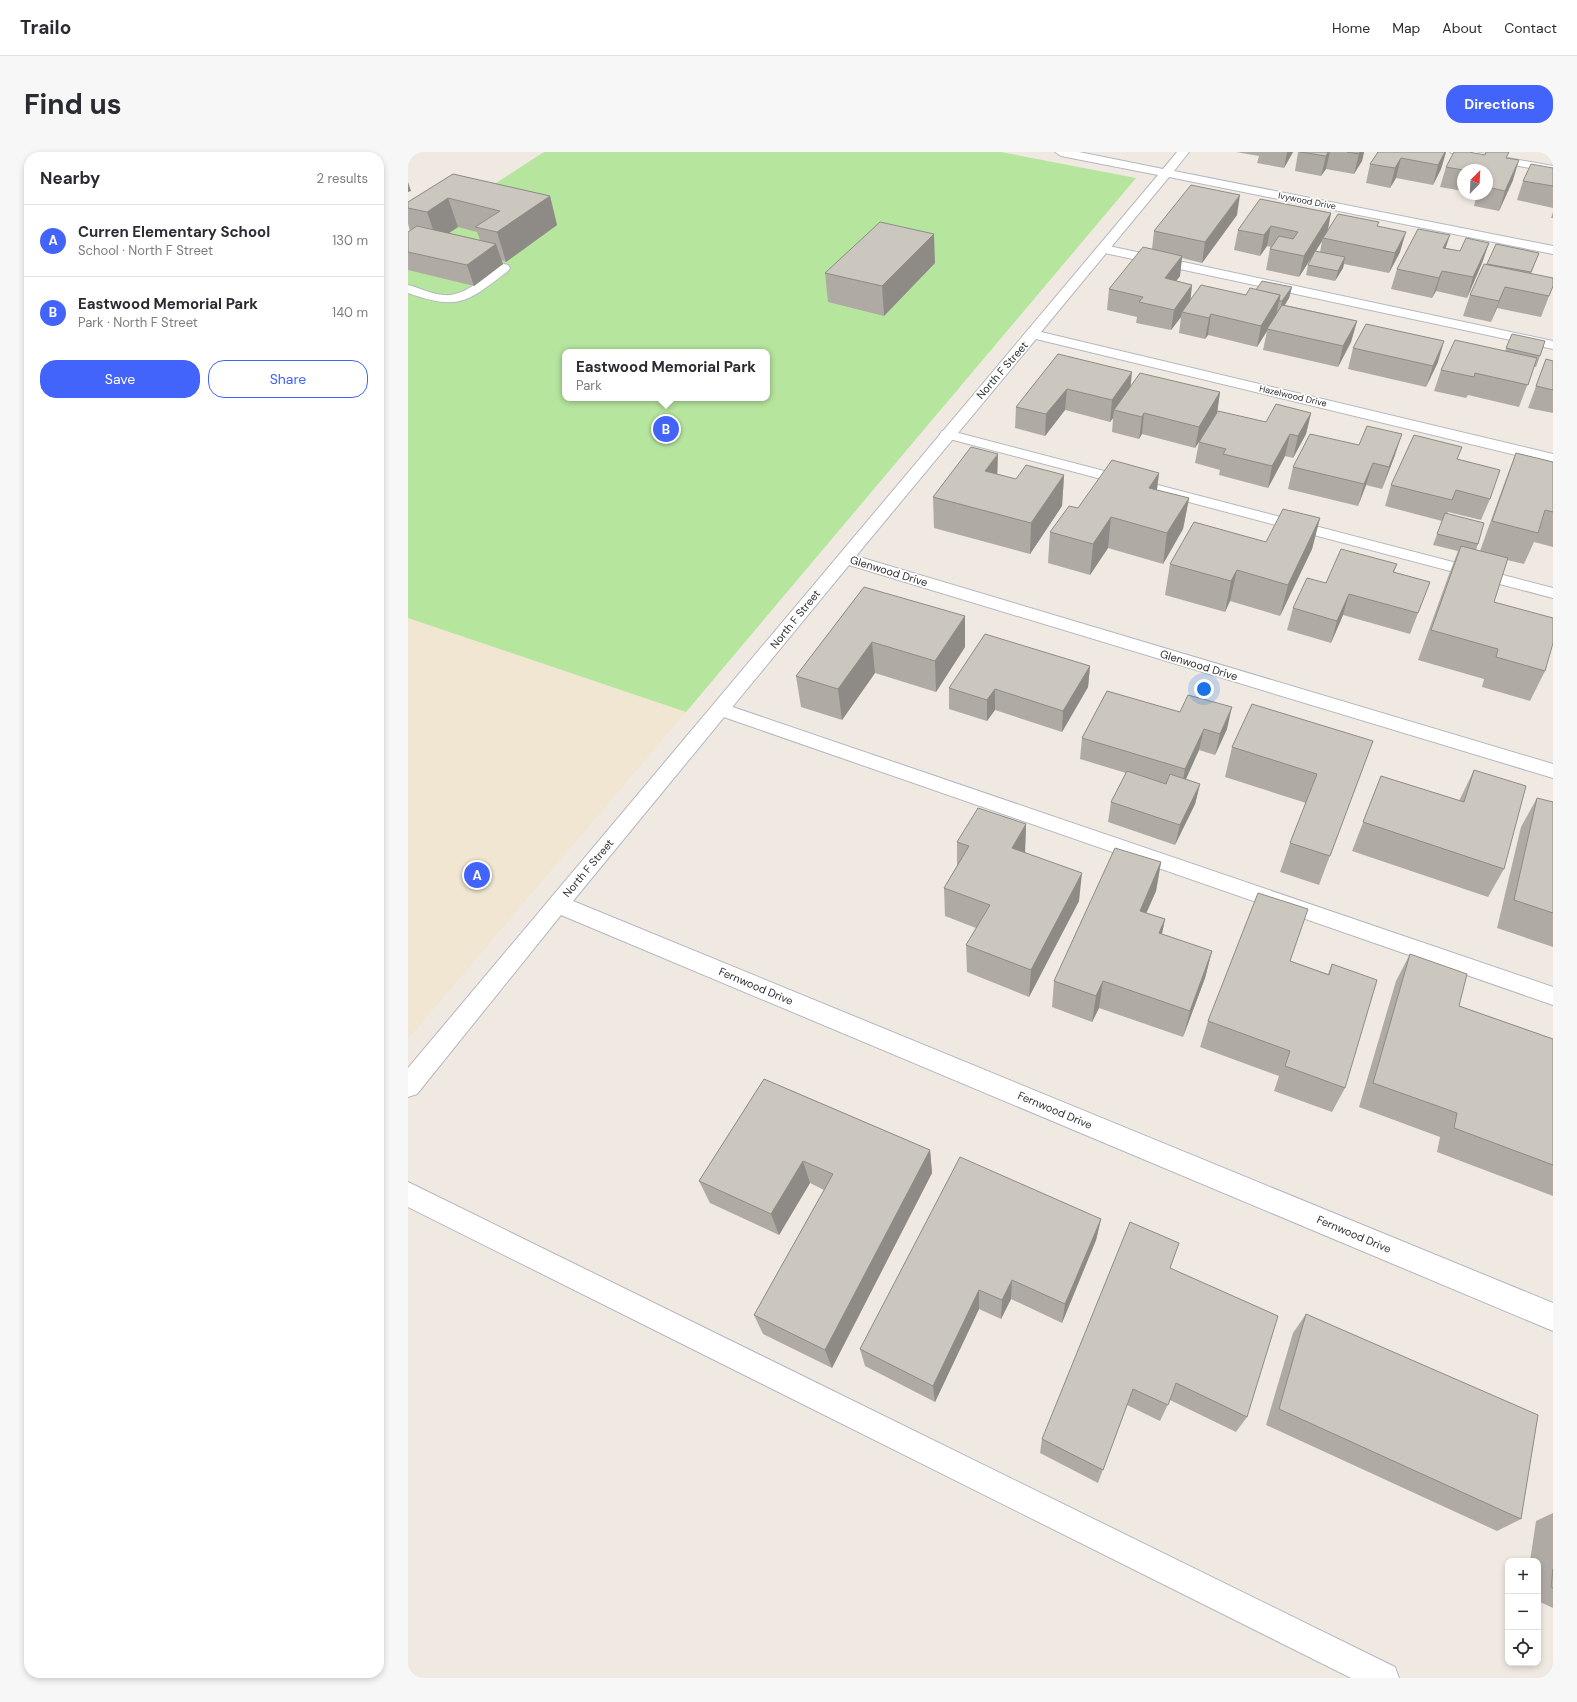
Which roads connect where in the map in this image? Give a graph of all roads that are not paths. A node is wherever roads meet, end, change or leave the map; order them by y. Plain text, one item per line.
1 (1061, 152) edge
2 (1183, 152) edge
3 (1456, 152) edge
4 (1553, 169) edge
5 (1166, 172) junction
6 (1104, 249) junction
7 (1553, 250) edge
8 (504, 268) dead end
9 (408, 289) edge
10 (1034, 334) junction
11 (1553, 345) edge
12 (947, 434) junction
13 (1553, 459) edge
14 (845, 558) junction
15 (1553, 593) edge
16 (722, 709) junction
17 (1553, 771) edge
18 (557, 904) junction
19 (1553, 996) edge
20 (408, 1086) edge
21 (408, 1194) edge
22 (1553, 1317) edge
23 (1384, 1678) edge

1 - 5 street, Ivywood Drive
2 - 5 street, North F Street
3 - 4 lane
5 - 6 street, North F Street
5 - 7 street, Ivywood Drive
6 - 10 street, North F Street
6 - 11 lane
8 - 9 lane
10 - 12 street, North F Street
10 - 13 street, Hazelwood Drive
12 - 14 street, North F Street
12 - 15 lane
14 - 16 street, North F Street
14 - 17 street, Glenwood Drive
16 - 18 street, North F Street
16 - 19 lane
18 - 20 street, North F Street
18 - 22 street, Fernwood Drive
21 - 23 lane

